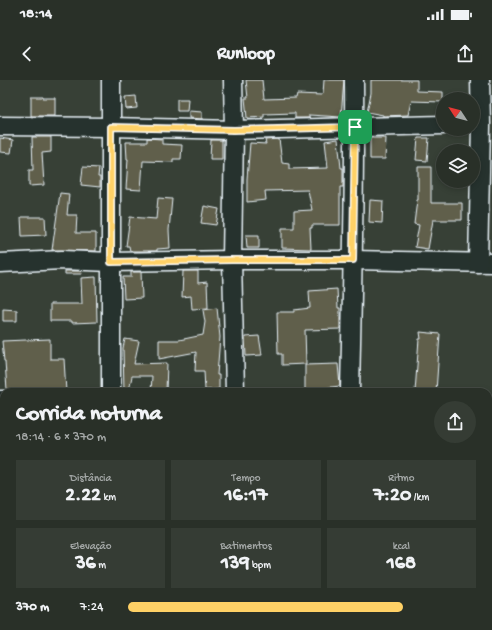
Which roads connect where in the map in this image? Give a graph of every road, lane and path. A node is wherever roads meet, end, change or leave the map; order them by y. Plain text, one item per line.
1 (111, 80) edge
2 (233, 80) edge
3 (354, 80) edge
4 (480, 80) edge
5 (436, 125) edge
6 (482, 125) edge
7 (0, 126) edge
8 (111, 127) junction
9 (355, 127) junction
10 (234, 130) junction
11 (232, 260) junction
12 (353, 260) junction
13 (111, 262) junction
14 (0, 263) edge
15 (485, 263) edge
16 (110, 388) edge
17 (236, 388) edge
18 (350, 388) edge

1 - 8 street
2 - 10 street
3 - 9 street
4 - 6 street
5 - 9 street
6 - 15 street
7 - 8 street
8 - 10 street
8 - 13 street
9 - 10 street
9 - 12 street
10 - 11 street
11 - 12 street
11 - 13 street
11 - 17 street
12 - 15 street
12 - 18 street
13 - 14 street
13 - 16 street

